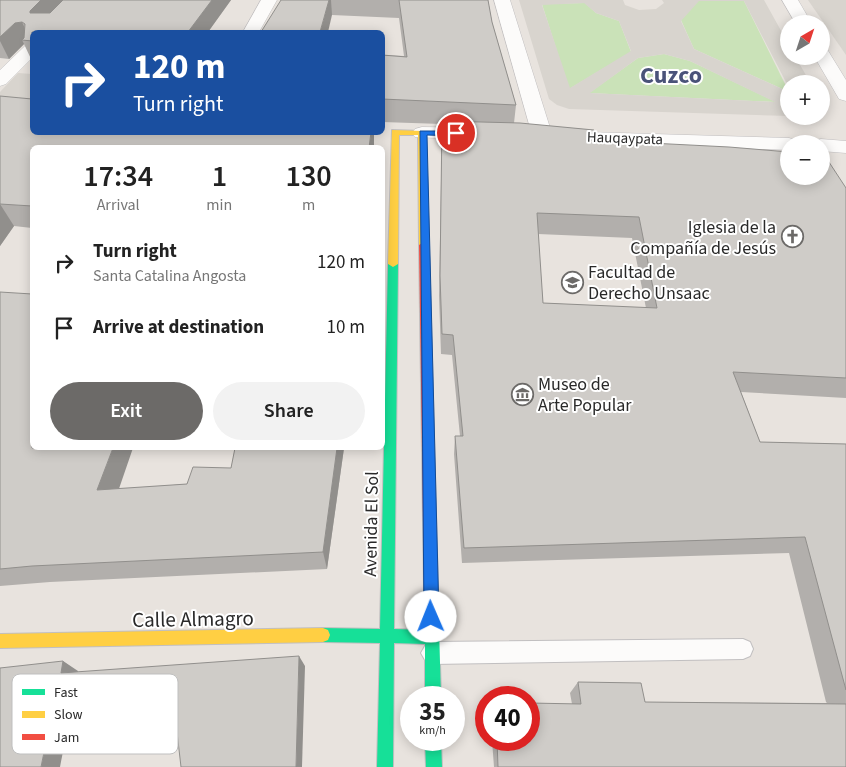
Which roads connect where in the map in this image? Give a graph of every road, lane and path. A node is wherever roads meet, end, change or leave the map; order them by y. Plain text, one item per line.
1 (270, 0) edge
2 (502, 0) edge
3 (790, 0) edge
4 (799, 15) edge
5 (252, 30) edge
6 (30, 51) edge
7 (828, 65) edge
8 (0, 80) edge
9 (846, 95) edge
10 (389, 131) edge
11 (422, 133) junction
12 (496, 134) edge
13 (780, 144) edge
14 (830, 146) edge
15 (846, 147) edge
16 (387, 635) junction
17 (0, 641) edge
18 (432, 645) junction
19 (742, 649) dead end
20 (433, 686) edge
21 (433, 751) edge
22 (385, 767) edge
23 (434, 767) edge

1 - 5 street
2 - 13 street, Hauqaypata
3 - 4 street
6 - 8 street
7 - 9 street
10 - 11 street
10 - 16 street, Avenida El Sol
11 - 12 street
11 - 18 street
14 - 15 street
16 - 17 street, Calle Almagro
16 - 18 street, Calle Almagro
16 - 22 street, Avenida El Sol
18 - 19 lane
18 - 20 street
21 - 23 street

